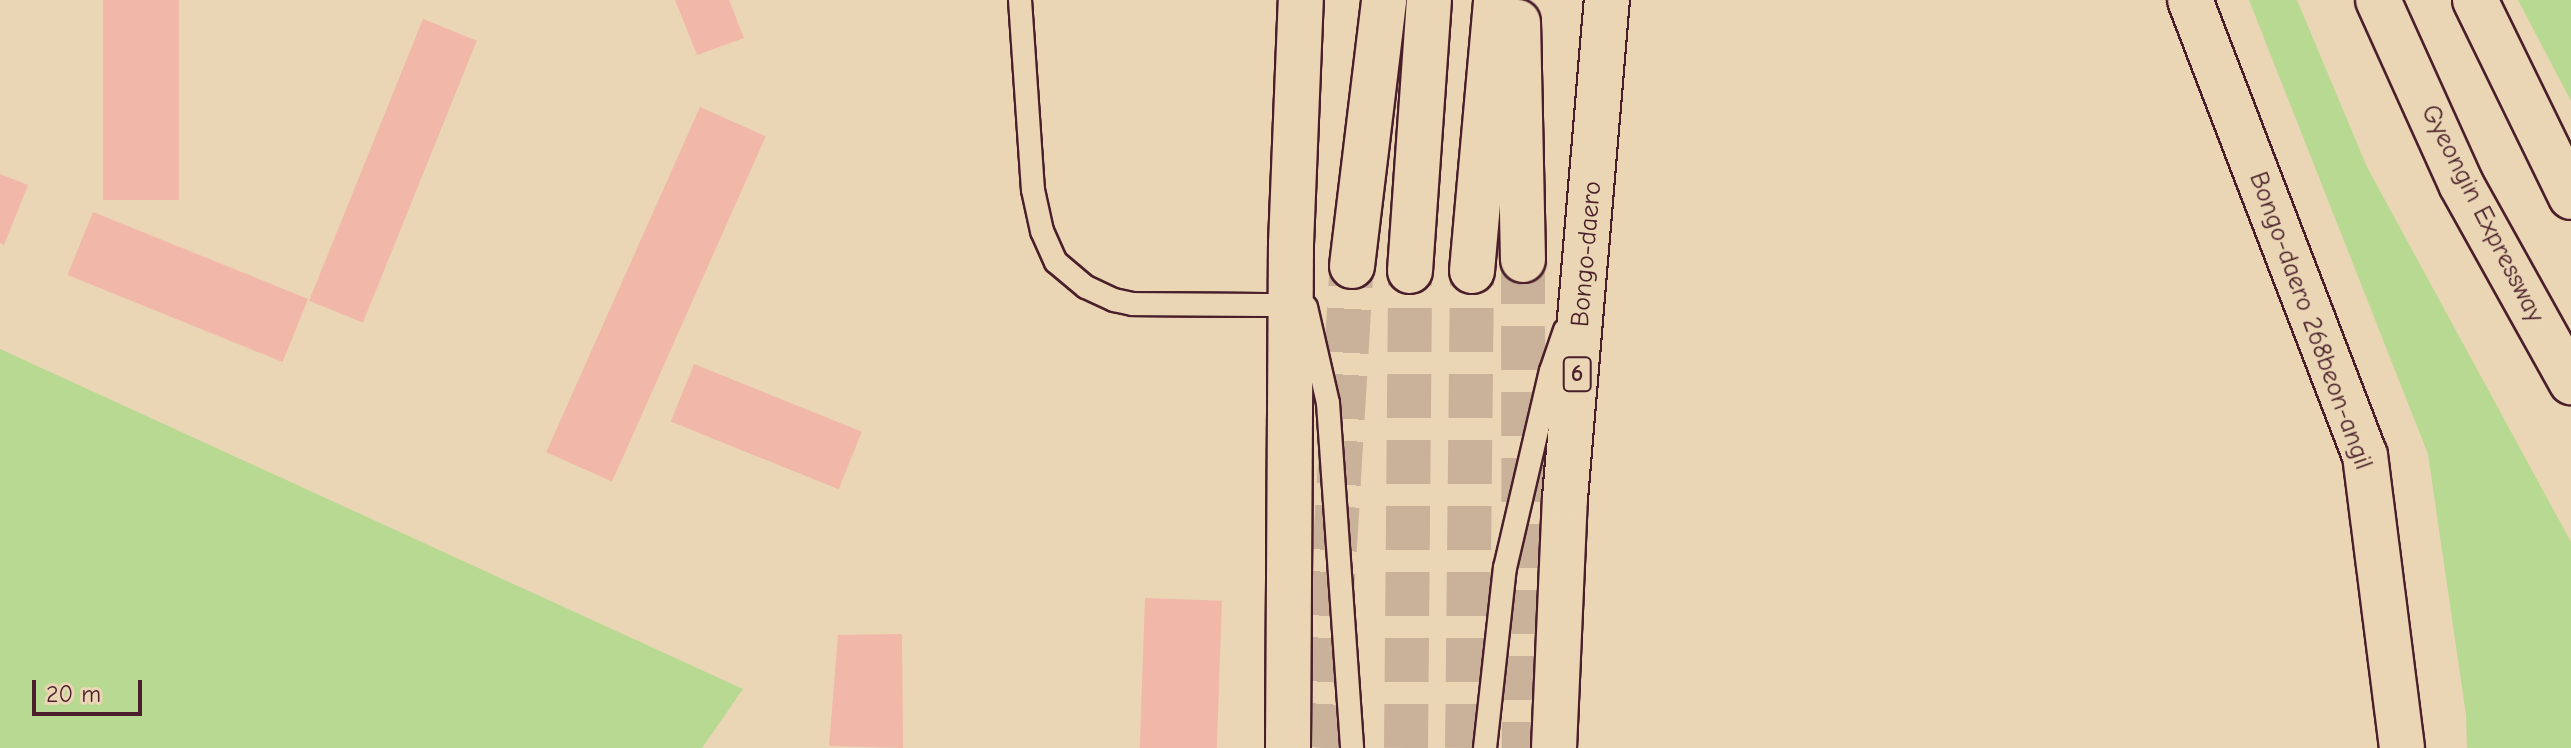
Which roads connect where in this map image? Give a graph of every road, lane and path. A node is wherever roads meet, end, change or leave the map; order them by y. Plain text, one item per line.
1 (1020, 0) edge
2 (1301, 0) edge
3 (1384, 0) edge
4 (1429, 0) edge
5 (1496, 0) edge
6 (1518, 0) edge
7 (1607, 0) edge
8 (2190, 0) edge
9 (2378, 0) edge
10 (2475, 0) edge
11 (2571, 197) edge
12 (1291, 244) junction
13 (1523, 260) tunnel mouth
14 (1352, 266) tunnel mouth
15 (1587, 266) junction
16 (1410, 271) tunnel mouth
17 (1472, 271) tunnel mouth
18 (1290, 305) junction
19 (2571, 382) edge
20 (1288, 748) edge
21 (1352, 748) edge
22 (1485, 748) edge
23 (1554, 748) edge
24 (2402, 748) edge

1 - 18 lane
2 - 12 main road
3 - 14 main road
4 - 16 main road
5 - 17 main road
6 - 13 main road
7 - 15 main road, Bongo-daero / 6
8 - 24 main road, Bongo-daero 268beon-angil
9 - 19 main road, Gyeongin Expressway
10 - 11 main road
12 - 18 main road
12 - 21 lane
15 - 22 lane
15 - 23 main road, Bongo-daero / 6
18 - 20 main road

